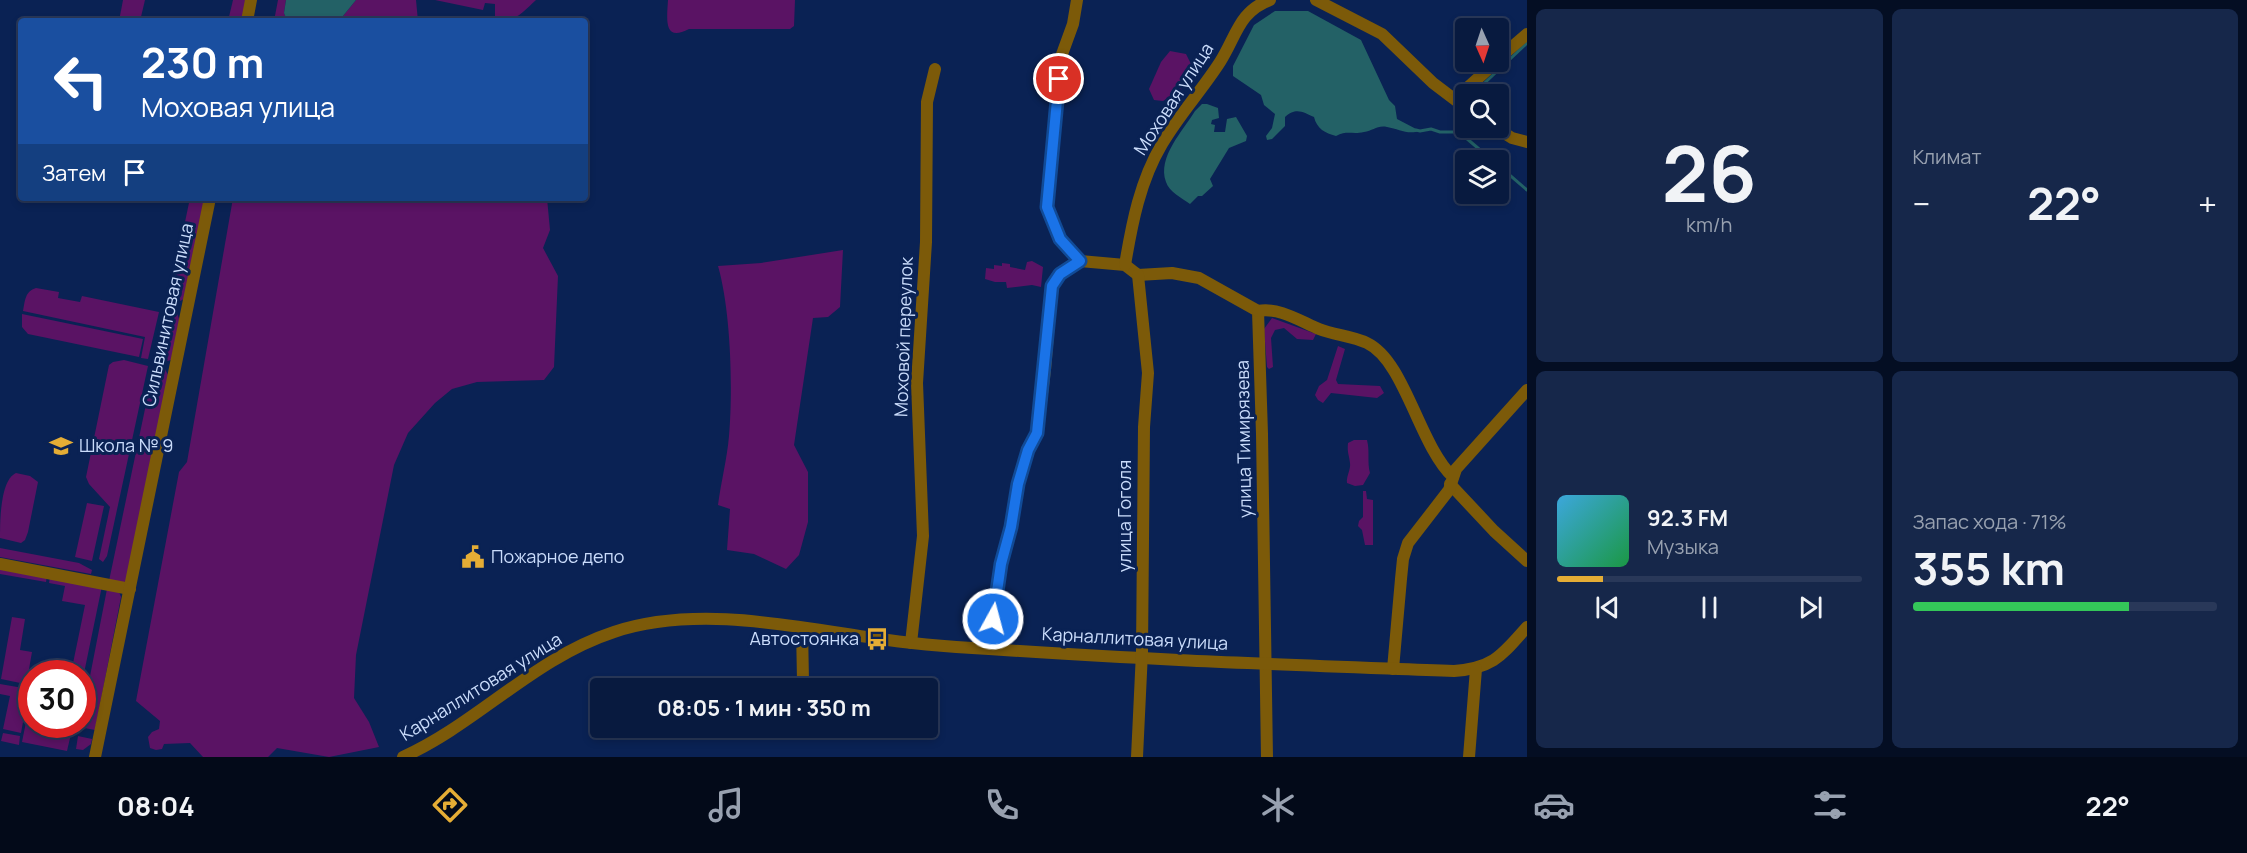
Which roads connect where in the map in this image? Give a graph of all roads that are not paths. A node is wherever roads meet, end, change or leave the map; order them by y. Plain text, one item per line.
1 (251, 0) edge
2 (1077, 0) edge
3 (1270, 0) edge
4 (1316, 0) edge
5 (248, 18) edge
6 (1527, 34) edge
7 (1509, 50) edge
8 (935, 69) dead end
9 (1484, 72) edge
10 (1471, 84) edge
11 (1455, 99) edge
12 (1509, 136) edge
13 (1527, 142) edge
14 (209, 201) edge
15 (1080, 261) junction
16 (1125, 265) junction
17 (1138, 275) junction
18 (1258, 311) junction
19 (1527, 390) edge
20 (1452, 481) junction
21 (1527, 561) edge
22 (0, 564) edge
23 (130, 589) junction
24 (802, 627) junction
25 (1527, 627) edge
26 (911, 643) junction
27 (990, 649) junction
28 (1142, 657) junction
29 (1267, 664) junction
30 (1394, 669) junction
31 (1476, 669) junction
32 (803, 678) edge
33 (95, 757) edge
34 (403, 757) edge
35 (1137, 757) edge
36 (1267, 757) edge
37 (1469, 757) edge

1 - 5 street
2 - 15 street
3 - 16 street, Моховая улица
4 - 11 street
6 - 7 street
8 - 26 street, Моховой переулок
9 - 10 street
12 - 13 street
14 - 23 street, Сильвинитовая улица
15 - 16 street
15 - 27 street
16 - 17 street
17 - 18 street
17 - 28 street, улица Гоголя
18 - 20 street
18 - 29 street, улица Тимирязева
19 - 20 street
20 - 21 street
20 - 30 street
22 - 23 street
23 - 33 street, Сильвинитовая улица
24 - 26 street, Карналлитовая улица
24 - 32 street
24 - 34 street, Карналлитовая улица
25 - 31 street, Карналлитовая улица
26 - 27 street, Карналлитовая улица
27 - 28 street, Карналлитовая улица
28 - 29 street, Карналлитовая улица
28 - 35 street, улица Гоголя
29 - 30 street, Карналлитовая улица
29 - 36 street, улица Тимирязева
30 - 31 street, Карналлитовая улица
31 - 37 street

